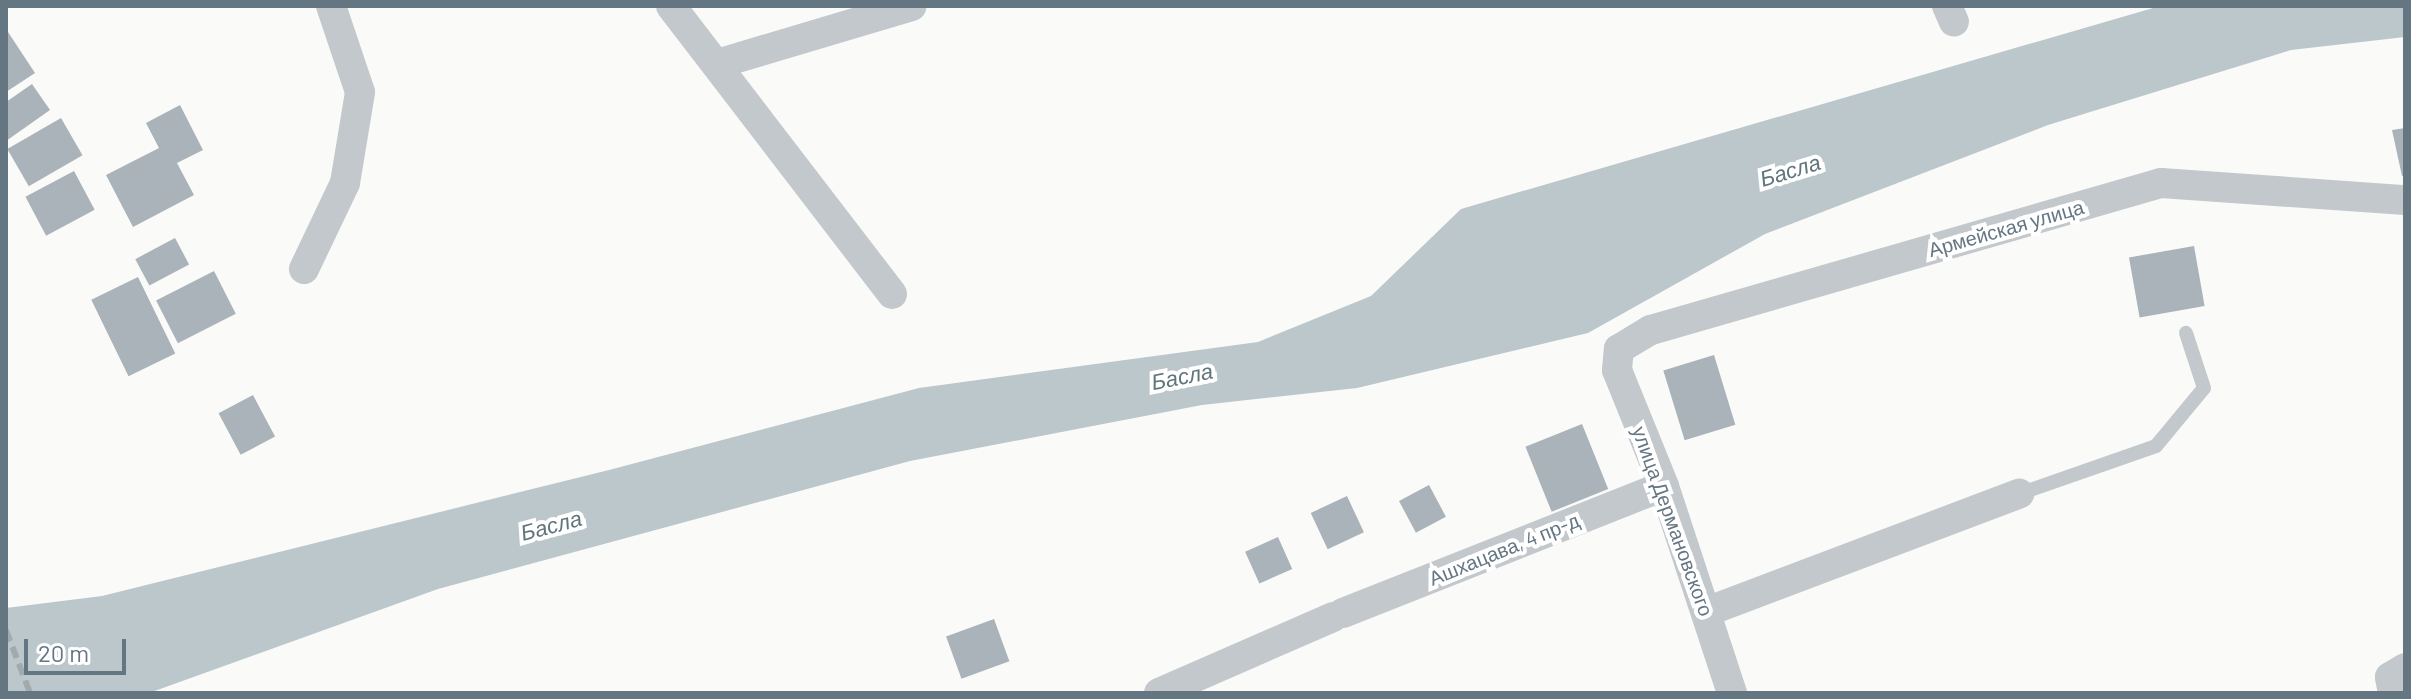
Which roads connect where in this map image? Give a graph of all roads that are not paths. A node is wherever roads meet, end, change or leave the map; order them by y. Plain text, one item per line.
1 (331, 6) edge
2 (671, 6) edge
3 (912, 6) edge
4 (717, 64) junction
5 (2405, 200) edge
6 (304, 269) dead end
7 (892, 294) dead end
8 (2186, 333) dead end
9 (1619, 349) joint
10 (1664, 486) junction
11 (2019, 494) joint
12 (1706, 612) junction
13 (2405, 668) edge
14 (1159, 693) edge
15 (1732, 693) edge
16 (2393, 693) edge

1 - 6 street
2 - 4 street
3 - 4 street
4 - 7 street
5 - 9 street, Армейская улица
8 - 11 lane
9 - 10 street, улица Дермановского
10 - 12 street, улица Дермановского
10 - 14 street, Ашхацава, 4 пр-д
11 - 12 street
12 - 15 street, улица Дермановского
13 - 16 street

